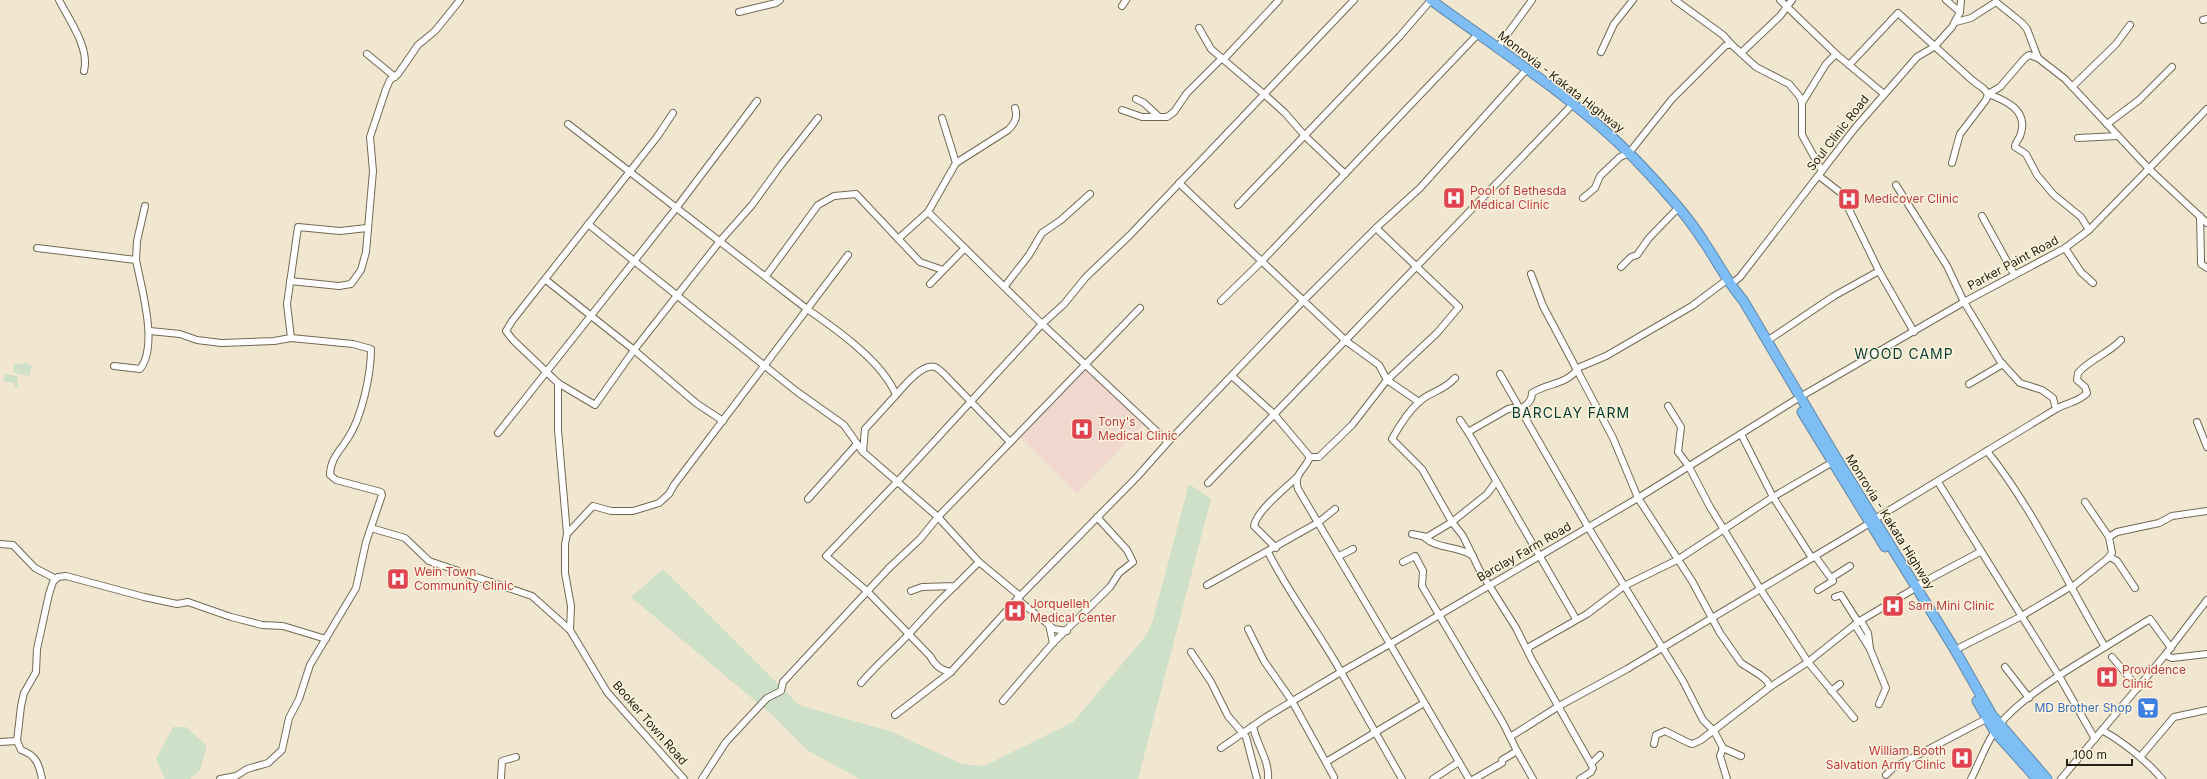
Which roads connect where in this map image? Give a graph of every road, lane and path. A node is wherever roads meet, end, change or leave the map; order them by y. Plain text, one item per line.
1 (59, 0) edge
2 (460, 0) edge
3 (780, 0) edge
4 (1279, 0) edge
5 (1354, 0) edge
6 (1431, 0) edge
7 (1532, 0) edge
8 (1633, 0) edge
9 (1675, 0) edge
10 (1780, 0) edge
11 (1792, 0) edge
12 (1946, 0) edge
13 (1961, 0) edge
14 (1997, 1) edge
15 (1786, 7) junction
16 (739, 12) dead end
17 (1960, 12) junction
18 (1956, 22) junction
19 (2130, 25) dead end
20 (1199, 28) dead end
21 (1478, 34) junction
22 (1731, 44) junction
23 (1498, 47) junction
24 (1934, 47) junction
25 (1601, 52) dead end
26 (1741, 53) junction
27 (367, 54) dead end
28 (1836, 54) junction
29 (2038, 58) junction
30 (1223, 59) junction
31 (1850, 64) junction
32 (2172, 67) dead end
33 (1527, 69) junction
34 (84, 72) dead end
35 (394, 77) junction
36 (2072, 87) junction
37 (1884, 94) junction
38 (1988, 94) junction
39 (1265, 95) junction
40 (1136, 99) dead end
41 (757, 101) dead end
42 (1802, 103) junction
43 (1573, 104) junction
44 (1015, 108) dead end
45 (2207, 109) edge
46 (1122, 110) dead end
47 (673, 113) dead end
48 (1158, 116) junction
49 (818, 118) dead end
50 (942, 118) dead end
51 (568, 124) dead end
52 (2107, 124) junction
53 (1304, 136) junction
54 (2118, 136) junction
55 (2078, 138) dead end
56 (1630, 153) junction
57 (956, 163) junction
58 (1952, 163) dead end
59 (2150, 170) junction
60 (630, 171) junction
61 (1820, 173) junction
62 (1345, 174) junction
63 (1179, 184) junction
64 (1896, 185) dead end
65 (1090, 194) dead end
66 (1583, 198) dead end
67 (1238, 205) dead end
68 (145, 206) dead end
69 (677, 207) junction
70 (1679, 207) junction
71 (928, 212) junction
72 (1982, 216) dead end
73 (2200, 216) junction
74 (2207, 223) edge
75 (588, 224) junction
76 (367, 228) junction
77 (1376, 228) junction
78 (2089, 230) junction
79 (898, 239) junction
80 (720, 241) junction
81 (37, 248) dead end
82 (965, 248) junction
83 (2065, 248) junction
84 (848, 255) dead end
85 (136, 260) junction
86 (633, 261) junction
87 (1261, 262) junction
88 (1418, 268) junction
89 (1621, 268) dead end
90 (2207, 268) edge
91 (944, 270) junction
92 (1879, 271) junction
93 (1531, 274) dead end
94 (2014, 274) junction
95 (766, 276) junction
96 (546, 280) junction
97 (290, 281) junction
98 (2093, 283) dead end
99 (930, 284) dead end
100 (1732, 285) junction
101 (1005, 286) junction
102 (677, 296) junction
103 (1304, 300) junction
104 (1221, 301) dead end
105 (1964, 302) junction
106 (1140, 308) dead end
107 (807, 309) junction
108 (590, 316) junction
109 (1042, 324) junction
110 (150, 331) junction
111 (1914, 332) junction
112 (291, 338) junction
113 (2121, 340) dead end
114 (1346, 341) junction
115 (1767, 341) junction
116 (634, 350) junction
117 (1085, 363) junction
118 (2003, 364) junction
119 (114, 366) dead end
120 (765, 366) junction
121 (1577, 370) junction
122 (546, 371) junction
123 (1500, 374) dead end
124 (1232, 376) junction
125 (1455, 378) dead end
126 (1387, 380) junction
127 (558, 383) junction
128 (1969, 384) dead end
129 (896, 395) junction
130 (1798, 398) junction
131 (972, 401) junction
132 (1418, 402) junction
133 (1668, 406) dead end
134 (2056, 409) junction
135 (1521, 411) junction
136 (1274, 414) junction
137 (1460, 420) dead end
138 (723, 421) junction
139 (2197, 422) dead end
140 (1468, 432) junction
141 (498, 433) dead end
142 (1741, 434) junction
143 (1010, 442) junction
144 (1168, 442) junction
145 (857, 444) junction
146 (2207, 447) edge
147 (1987, 451) junction
148 (862, 452) junction
149 (1310, 457) junction
150 (1831, 463) junction
151 (1688, 465) junction
152 (1297, 477) junction
153 (1938, 482) junction
154 (896, 483) junction
155 (1208, 483) dead end
156 (1495, 483) junction
157 (1773, 497) junction
158 (1638, 498) junction
159 (808, 499) dead end
160 (2085, 502) dead end
161 (1335, 508) dead end
162 (2207, 511) edge
163 (938, 517) junction
164 (1098, 517) junction
165 (1872, 521) junction
166 (1319, 522) junction
167 (1452, 522) junction
168 (1588, 527) junction
169 (371, 528) junction
170 (1724, 530) junction
171 (567, 534) junction
172 (1412, 534) dead end
173 (1424, 537) junction
174 (2109, 537) junction
175 (0, 544) edge
176 (1276, 548) junction
177 (1353, 549) dead end
178 (1268, 552) junction
179 (1980, 552) junction
180 (1339, 556) junction
181 (1473, 556) junction
182 (1540, 557) junction
183 (1814, 557) junction
184 (2110, 557) junction
185 (1677, 560) junction
186 (979, 562) junction
187 (1402, 562) dead end
188 (1850, 566) dead end
189 (1830, 578) junction
190 (56, 579) junction
191 (1207, 585) dead end
192 (955, 586) junction
193 (1489, 586) junction
194 (1624, 586) junction
195 (1914, 588) junction
196 (2070, 588) junction
197 (2135, 588) dead end
198 (1761, 590) junction
199 (1818, 590) dead end
200 (911, 591) dead end
201 (868, 592) junction
202 (1019, 597) junction
203 (1835, 597) dead end
204 (2207, 600) edge
205 (1439, 615) junction
206 (2020, 617) junction
207 (1713, 618) junction
208 (1576, 619) junction
209 (1858, 622) junction
210 (1049, 625) junction
211 (1248, 629) dead end
212 (570, 630) junction
213 (1066, 631) junction
214 (908, 634) junction
215 (326, 639) junction
216 (1053, 643) junction
217 (1390, 644) junction
218 (2105, 646) junction
219 (1662, 648) junction
220 (2171, 648) junction
221 (1955, 650) junction
222 (1528, 651) junction
223 (1192, 652) dead end
224 (2207, 654) edge
225 (2165, 655) junction
226 (2112, 657) dead end
227 (1808, 662) junction
228 (2005, 667) dead end
229 (951, 672) junction
230 (1341, 672) junction
231 (2058, 676) junction
232 (861, 683) dead end
233 (1840, 684) dead end
234 (1770, 687) junction
235 (2138, 688) junction
236 (1831, 691) junction
237 (2029, 698) junction
238 (1002, 701) dead end
239 (1292, 701) junction
240 (1424, 703) junction
241 (1879, 704) dead end
242 (1559, 706) junction
243 (2207, 710) edge
244 (895, 715) dead end
245 (1854, 718) dead end
246 (1986, 718) junction
247 (1253, 726) junction
248 (1997, 728) junction
249 (2102, 730) junction
250 (1714, 731) junction
251 (1242, 733) junction
252 (1374, 733) junction
253 (1510, 737) junction
254 (2095, 739) junction
255 (17, 741) junction
256 (0, 742) edge
257 (1654, 744) dead end
258 (1221, 748) dead end
259 (1723, 748) junction
260 (1517, 751) junction
261 (1600, 756) dead end
262 (1741, 756) dead end
263 (2141, 756) junction
264 (516, 757) dead end
265 (1326, 762) junction
266 (1459, 762) junction
267 (1591, 764) junction
268 (1886, 774) dead end
269 (1334, 777) dead end
270 (42, 779) edge
271 (220, 779) edge
272 (501, 779) edge
273 (684, 779) edge
274 (702, 779) edge
275 (1257, 779) edge
276 (1268, 779) edge
277 (1402, 779) edge
278 (1433, 779) edge
279 (1469, 779) edge
280 (1474, 779) edge
281 (1533, 779) edge
282 (1580, 779) edge
283 (1727, 779) edge
284 (1971, 779) edge
285 (2037, 779) edge
286 (2047, 779) edge
287 (2061, 779) edge
288 (2162, 779) edge

1 - 34 street
2 - 35 street
3 - 16 street
4 - 30 street
5 - 39 street
6 - 21 highway, Monrovia - Kakata Highway
6 - 53 street
7 - 23 street
8 - 25 street
9 - 22 street
10 - 15 street
11 - 15 street
12 - 17 street
13 - 17 street, Soul Clinic Road
14 - 18 street
14 - 29 street
15 - 26 street
15 - 28 street
17 - 18 street, Soul Clinic Road
18 - 24 street, Soul Clinic Road
19 - 36 street
20 - 30 street
21 - 23 highway, Monrovia - Kakata Highway
21 - 62 street
22 - 26 street
22 - 56 street
23 - 33 highway, Monrovia - Kakata Highway
24 - 31 street
24 - 37 street, Soul Clinic Road
24 - 38 street
26 - 42 street
27 - 35 street
28 - 31 street
28 - 42 street
29 - 36 street
29 - 38 street
30 - 39 street
30 - 48 street
31 - 37 street
32 - 52 street
33 - 43 highway, Monrovia - Kakata Highway
33 - 77 street
35 - 76 street
36 - 52 street
37 - 61 street, Soul Clinic Road
38 - 58 street
38 - 78 street
39 - 53 street
39 - 63 street
40 - 48 street
41 - 69 street
42 - 61 street
43 - 56 highway, Monrovia - Kakata Highway
43 - 88 street
44 - 57 street
45 - 59 street, Parker Paint Road
46 - 48 street
47 - 60 street
49 - 80 street
50 - 57 street
51 - 60 street
52 - 54 street
53 - 62 street
53 - 67 street
54 - 55 street
54 - 59 street
56 - 66 street
56 - 70 highway, Monrovia - Kakata Highway
57 - 71 street
59 - 73 street
59 - 78 street, Parker Paint Road
60 - 69 street
60 - 75 street
61 - 92 street
61 - 100 street, Soul Clinic Road
62 - 87 street
63 - 87 street
63 - 109 street
64 - 105 street
65 - 101 street
68 - 85 street
69 - 80 street
69 - 86 street
70 - 89 street
70 - 100 highway, Monrovia - Kakata Highway
71 - 79 street
71 - 82 street
72 - 94 street
73 - 74 street
73 - 90 street
75 - 86 street
75 - 96 street
76 - 97 street
76 - 97 street
77 - 88 street
77 - 103 street
78 - 83 street, Parker Paint Road
79 - 91 street
79 - 95 street
80 - 95 street
80 - 102 street
81 - 85 street
82 - 91 street
82 - 101 street
83 - 94 street, Parker Paint Road
83 - 98 street
84 - 107 street
85 - 110 street
86 - 102 street
86 - 108 street
87 - 103 street
87 - 104 street
88 - 114 street
88 - 126 street
91 - 99 street
92 - 111 street
92 - 115 street
93 - 121 street
94 - 105 street, Parker Paint Road
95 - 107 street
96 - 108 street
96 - 122 street
97 - 112 street
100 - 115 highway, Monrovia - Kakata Highway
100 - 121 street, Soul Clinic Road
100 - 130 highway, Monrovia - Kakata Highway
101 - 109 street
102 - 116 street
102 - 120 street
103 - 114 street
103 - 124 street
105 - 111 street, Parker Paint Road
105 - 118 street
106 - 117 street
107 - 120 street
107 - 129 street
108 - 116 street
108 - 122 street
109 - 117 street
109 - 131 street
110 - 112 street
110 - 119 street
111 - 130 street, Parker Paint Road
112 - 169 street
113 - 134 street
114 - 126 street
114 - 136 street
115 - 130 highway, Monrovia - Kakata Highway
116 - 127 street
116 - 138 street
117 - 143 street
117 - 144 street
118 - 128 street
118 - 134 street
120 - 138 street
120 - 145 street
121 - 135 street, Soul Clinic Road
121 - 158 street
122 - 127 street
122 - 141 street
123 - 135 street
124 - 136 street
124 - 144 street
125 - 132 street
126 - 132 street
126 - 149 street
127 - 171 street
129 - 131 street
129 - 148 street
130 - 142 street, Barclay Farm Road
130 - 150 highway, Monrovia - Kakata Highway
130 - 165 highway, Monrovia - Kakata Highway
131 - 143 street
131 - 154 street
132 - 167 street
133 - 151 street
134 - 147 street
135 - 140 street
135 - 168 street
136 - 149 street
136 - 155 street
137 - 140 street
138 - 171 street
139 - 146 street
140 - 156 street
142 - 151 street, Barclay Farm Road
142 - 157 street
143 - 163 street
144 - 164 street
145 - 148 street
145 - 159 street
147 - 153 street
147 - 196 street
148 - 154 street
149 - 152 street
150 - 157 street
150 - 165 highway, Monrovia - Kakata Highway
151 - 158 street, Barclay Farm Road
151 - 170 street
152 - 166 street
152 - 176 street
153 - 165 street
153 - 179 street
154 - 163 street
154 - 201 street
156 - 167 street
156 - 182 street
157 - 170 street
157 - 183 street
158 - 168 street, Barclay Farm Road
158 - 185 street
160 - 174 street
161 - 166 street
162 - 174 street
163 - 186 street
163 - 201 street
164 - 202 street
164 - 213 street
165 - 183 street
165 - 195 highway, Monrovia - Kakata Highway
166 - 176 street
166 - 180 street
167 - 173 street
167 - 181 street
168 - 182 street, Barclay Farm Road
168 - 194 street
169 - 212 street, Booker Town Road
169 - 215 street
170 - 185 street
170 - 198 street
171 - 212 street
172 - 173 street
173 - 181 street
174 - 184 street
175 - 190 street
176 - 178 street
177 - 180 street
178 - 191 street
178 - 230 street
179 - 195 street
179 - 206 street
180 - 217 street
181 - 193 street
182 - 193 street, Barclay Farm Road
182 - 208 street
183 - 189 street
183 - 198 street
184 - 196 street
184 - 197 street
185 - 194 street
185 - 207 street
186 - 192 street
186 - 202 street
187 - 205 street
188 - 189 street
189 - 199 street
190 - 215 street
190 - 255 street
192 - 200 street
192 - 214 street
193 - 205 street, Barclay Farm Road
193 - 222 street
194 - 208 street
194 - 219 street
195 - 209 street
195 - 221 highway, Monrovia - Kakata Highway
195 - 246 highway, Monrovia - Kakata Highway
196 - 206 street
196 - 218 street
198 - 207 street
198 - 227 street
201 - 214 street
201 - 274 street
202 - 210 street
202 - 229 street
203 - 209 street
204 - 220 street
205 - 217 street, Barclay Farm Road
205 - 253 street
206 - 221 street
206 - 231 street
207 - 219 street
207 - 234 street
208 - 222 street
209 - 227 street
209 - 241 street
210 - 213 street
210 - 216 street
211 - 239 street
212 - 273 street, Booker Town Road
213 - 216 street
214 - 229 street
214 - 232 street
215 - 271 street
216 - 238 street
217 - 230 street, Barclay Farm Road
217 - 240 street
218 - 220 street
218 - 231 street
219 - 242 street
219 - 250 street
220 - 225 street
221 - 248 highway, Monrovia - Kakata Highway
222 - 242 street
223 - 251 street
224 - 225 street
225 - 235 street
226 - 235 street
227 - 234 street
227 - 236 street
228 - 237 street
229 - 244 street
230 - 239 street, Barclay Farm Road
230 - 252 street
231 - 237 street
231 - 254 street
233 - 236 street
234 - 250 street
235 - 249 street
236 - 245 street
237 - 248 street
239 - 247 street, Barclay Farm Road
239 - 265 street
240 - 252 street
240 - 266 street
242 - 253 street
242 - 267 street
243 - 263 street
246 - 248 highway, Monrovia - Kakata Highway
246 - 268 street
247 - 251 street, Barclay Farm Road
247 - 276 street
248 - 284 street
248 - 285 highway, Monrovia - Kakata Highway
248 - 286 highway, Monrovia - Kakata Highway
249 - 254 street
249 - 263 street
250 - 257 street
250 - 259 street
251 - 258 street, Barclay Farm Road
251 - 275 street
252 - 265 street
252 - 277 street
253 - 260 street
254 - 287 street
255 - 256 street
255 - 270 street
259 - 262 street
259 - 283 street
260 - 280 street
260 - 281 street
261 - 267 street
263 - 288 street
264 - 272 street
265 - 269 street
266 - 278 street
266 - 279 street
267 - 282 street

